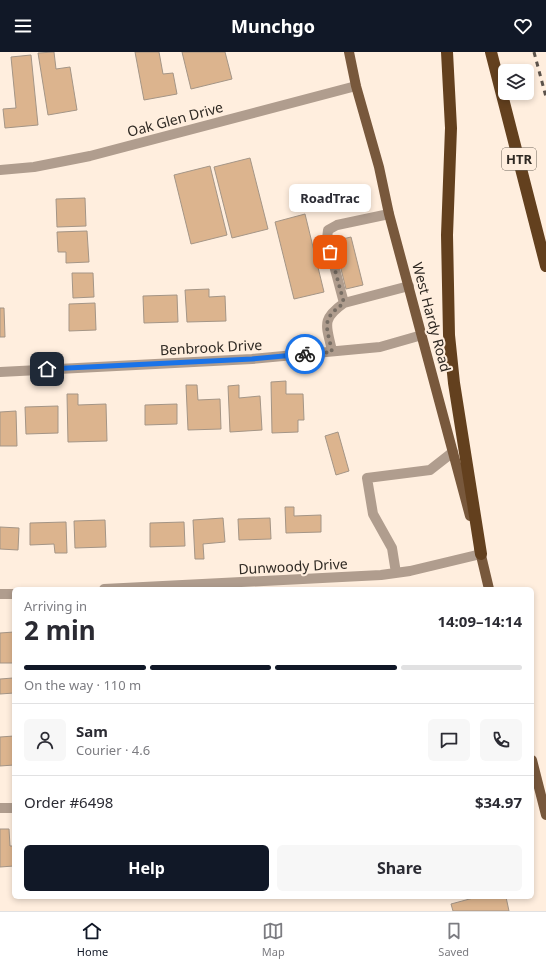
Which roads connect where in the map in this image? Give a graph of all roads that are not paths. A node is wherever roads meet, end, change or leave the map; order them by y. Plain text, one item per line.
1 (349, 52) edge
2 (447, 52) edge
3 (491, 52) edge
4 (356, 86) junction
5 (0, 170) edge
6 (389, 214) junction
7 (546, 266) edge
8 (409, 286) junction
9 (344, 303) junction
10 (422, 335) junction
11 (332, 352) junction
12 (0, 372) edge
13 (453, 452) junction
14 (481, 554) junction
15 (396, 573) junction
16 (140, 587) edge
17 (489, 587) edge
18 (0, 594) edge
19 (12, 594) edge
20 (534, 769) edge
21 (0, 808) edge
22 (12, 808) edge
23 (546, 815) edge

1 - 4 main road, West Hardy Road
2 - 14 highway
3 - 7 highway, HTR
4 - 5 street, Oak Glen Drive
4 - 6 main road, West Hardy Road
6 - 8 main road, West Hardy Road
6 - 9 street
8 - 9 street
8 - 10 main road, West Hardy Road
9 - 11 street
10 - 11 street, Benbrook Drive
10 - 13 main road, West Hardy Road
11 - 12 street, Benbrook Drive
13 - 14 main road, West Hardy Road
13 - 15 street
14 - 15 street, Dunwoody Drive
14 - 17 main road, West Hardy Road
15 - 16 street, Dunwoody Drive
18 - 19 street
20 - 23 main road
21 - 22 street

